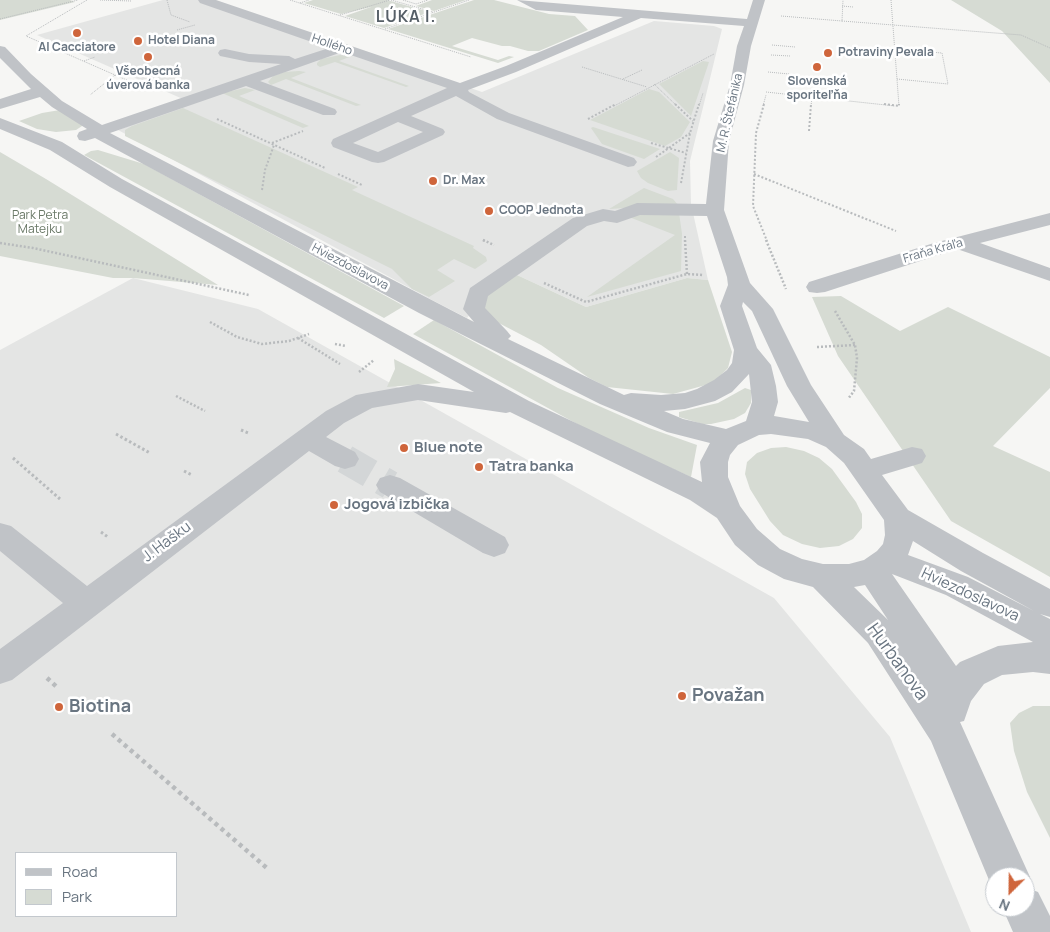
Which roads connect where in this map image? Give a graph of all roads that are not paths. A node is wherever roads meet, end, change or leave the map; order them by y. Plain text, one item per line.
1 (204, 0) edge
2 (523, 0) edge
3 (759, 0) edge
4 (536, 3) edge
5 (638, 15) junction
6 (750, 23) junction
7 (341, 48) junction
8 (0, 51) edge
9 (226, 53) dead end
10 (306, 60) junction
11 (245, 80) junction
12 (460, 88) junction
13 (42, 91) junction
14 (0, 104) edge
15 (330, 112) dead end
16 (399, 117) junction
17 (0, 123) edge
18 (96, 132) junction
19 (60, 149) junction
20 (628, 162) dead end
21 (715, 210) junction
22 (1050, 219) edge
23 (951, 245) junction
24 (1050, 275) edge
25 (739, 285) junction
26 (817, 287) road end
27 (510, 348) junction
28 (746, 350) junction
29 (608, 398) junction
30 (520, 407) junction
31 (756, 427) junction
32 (307, 438) junction
33 (728, 439) junction
34 (835, 441) junction
35 (912, 456) dead end
36 (345, 459) tunnel mouth
37 (866, 470) junction
38 (390, 485) tunnel mouth
39 (727, 510) junction
40 (898, 518) junction
41 (0, 534) edge
42 (494, 545) dead end
43 (880, 565) junction
44 (823, 577) junction
45 (86, 603) junction
46 (1050, 604) edge
47 (1050, 635) edge
48 (1050, 659) edge
49 (0, 668) edge
50 (955, 694) junction
51 (946, 730) junction
52 (1005, 867) edge
53 (1028, 917) edge
54 (1035, 932) edge

1 - 7 street, Hollého
2 - 4 street
3 - 6 street, M. R. Štefánika
4 - 5 street
5 - 6 street
5 - 12 street
6 - 21 street, M. R. Štefánika
7 - 10 street
7 - 12 street, Hollého
8 - 13 street, Hviezdoslavova
9 - 10 street
10 - 11 street
11 - 15 street
11 - 18 street
12 - 16 street
12 - 20 street
13 - 14 street
13 - 18 street, Hviezdoslavova
16 - 16 street
17 - 19 street
18 - 19 street
18 - 27 street, Hviezdoslavova
19 - 30 street
21 - 25 street, M. R. Štefánika
21 - 27 street
22 - 23 street, Fraňa Kráľa
23 - 24 street
23 - 26 street, Fraňa Kráľa
25 - 28 street
25 - 34 street, M. R. Štefánika
27 - 29 street, Hviezdoslavova
28 - 29 street
28 - 31 street
29 - 33 street, Hviezdoslavova
30 - 32 street, J. Hašku
30 - 39 street
31 - 33 street
31 - 34 street
32 - 36 street
32 - 45 street, J. Hašku
33 - 39 street
34 - 37 street
35 - 37 street
37 - 40 street
38 - 42 street
39 - 44 street
40 - 43 street
40 - 46 street, Hviezdoslavova
41 - 45 street
43 - 44 street
43 - 47 street, Hviezdoslavova
43 - 50 street, Hurbanova
44 - 51 street, Hurbanova
45 - 49 street, J. Hašku
48 - 50 street, Hurbanova
50 - 51 street, Hurbanova
51 - 52 street, Hurbanova
53 - 54 street

